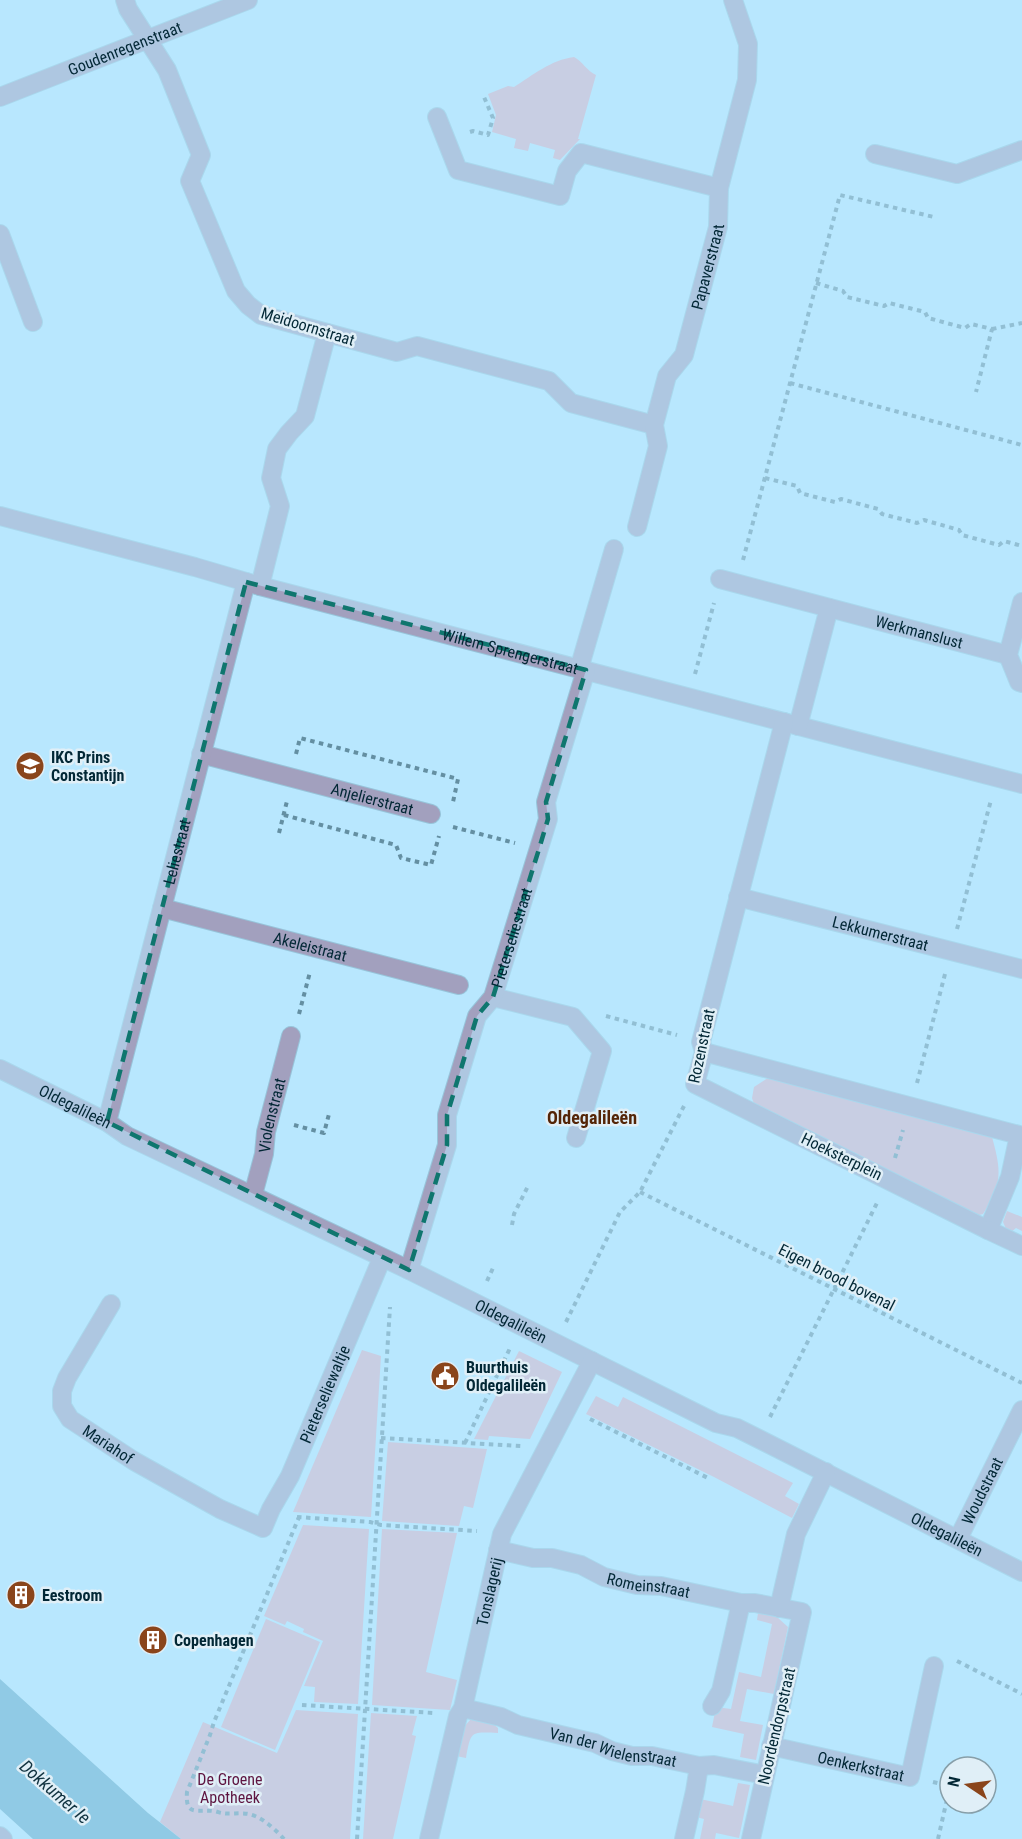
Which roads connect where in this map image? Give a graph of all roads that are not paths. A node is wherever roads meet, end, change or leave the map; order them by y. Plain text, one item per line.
1 (125, 0) edge
2 (248, 0) edge
3 (733, 0) edge
4 (147, 39) junction
5 (0, 97) edge
6 (437, 117) dead end
7 (1022, 150) edge
8 (875, 154) dead end
9 (719, 188) junction
10 (0, 234) edge
11 (33, 322) dead end
12 (327, 333) junction
13 (654, 425) junction
14 (0, 516) edge
15 (637, 527) dead end
16 (614, 549) dead end
17 (729, 581) road end
18 (253, 584) junction
19 (1022, 602) edge
20 (829, 608) junction
21 (1008, 655) junction
22 (583, 670) junction
23 (1022, 683) edge
24 (791, 724) junction
25 (201, 754) junction
26 (1022, 784) edge
27 (437, 819) road end
28 (738, 897) junction
29 (162, 908) junction
30 (1022, 969) edge
31 (459, 986) dead end
32 (493, 997) junction
33 (291, 1035) road end
34 (702, 1047) junction
35 (0, 1070) edge
36 (695, 1084) joint
37 (107, 1122) junction
38 (1020, 1136) edge
39 (576, 1138) dead end
40 (253, 1195) junction
41 (988, 1230) junction
42 (1022, 1246) edge
43 (382, 1258) junction
44 (410, 1270) junction
45 (111, 1304) dead end
46 (592, 1361) junction
47 (1022, 1410) edge
48 (826, 1472) junction
49 (262, 1528) joint
50 (958, 1539) junction
51 (500, 1542) junction
52 (1022, 1572) edge
53 (741, 1603) junction
54 (779, 1608) junction
55 (802, 1612) joint
56 (942, 1662) road end
57 (712, 1706) dead end
58 (460, 1712) junction
59 (771, 1746) junction
60 (699, 1766) junction
61 (765, 1775) junction
62 (429, 1839) edge
63 (684, 1839) edge
64 (751, 1839) edge

1 - 4 street, Meidoornstraat
2 - 4 street, Goudenregenstraat
3 - 9 street, Papaverstraat
4 - 5 street, Goudenregenstraat
4 - 12 street, Meidoornstraat
6 - 9 street
7 - 8 street
9 - 13 street, Papaverstraat
10 - 11 street
12 - 13 street, Meidoornstraat
12 - 18 street, Leliestraat
13 - 15 street, Papaverstraat
14 - 18 street, Willem Sprengerstraat
16 - 22 street
17 - 20 street, Werkmanslust
18 - 22 street, Willem Sprengerstraat
18 - 25 street, Leliestraat
19 - 21 street
20 - 21 street, Werkmanslust
20 - 24 street
21 - 23 street
22 - 24 street, Willem Sprengerstraat
22 - 32 street, Pieterseliestraat
24 - 26 street, Willem Sprengerstraat
24 - 28 street, Rozenstraat
25 - 27 street, Anjelierstraat
25 - 29 street, Leliestraat
28 - 30 street, Lekkumerstraat
28 - 34 street, Rozenstraat
29 - 31 street, Akeleistraat
29 - 37 street, Leliestraat
32 - 39 street
32 - 44 street, Pieterseliestraat
33 - 40 street, Violenstraat
34 - 36 street, Rozenstraat
34 - 38 street
35 - 37 street, Oldegalileën
36 - 41 street, Hoeksterplein
37 - 40 street, Oldegalileën
38 - 41 street
40 - 43 street, Oldegalileën
41 - 42 street, Hoeksterplein
43 - 44 street, Oldegalileën
43 - 49 street, Pieterseliewaltje
44 - 46 street, Oldegalileën
45 - 49 street, Mariahof
46 - 48 street, Oldegalileën
46 - 51 street, Tonslagerij
47 - 50 street, Woudstraat
48 - 50 street, Oldegalileën
48 - 54 street
50 - 52 street, Oldegalileën
51 - 53 street, Romeinstraat
51 - 58 street, Tonslagerij
53 - 54 street, Romeinstraat
53 - 57 street
54 - 55 street, Romeinstraat
55 - 59 street, Noordendorpstraat
56 - 59 street, Oenkerkstraat
58 - 60 street, Van der Wielenstraat
58 - 62 street, Tonslagerij
59 - 61 street, Noordendorpstraat
60 - 61 street, Van der Wielenstraat
60 - 63 street
61 - 64 street, Noordendorpstraat

